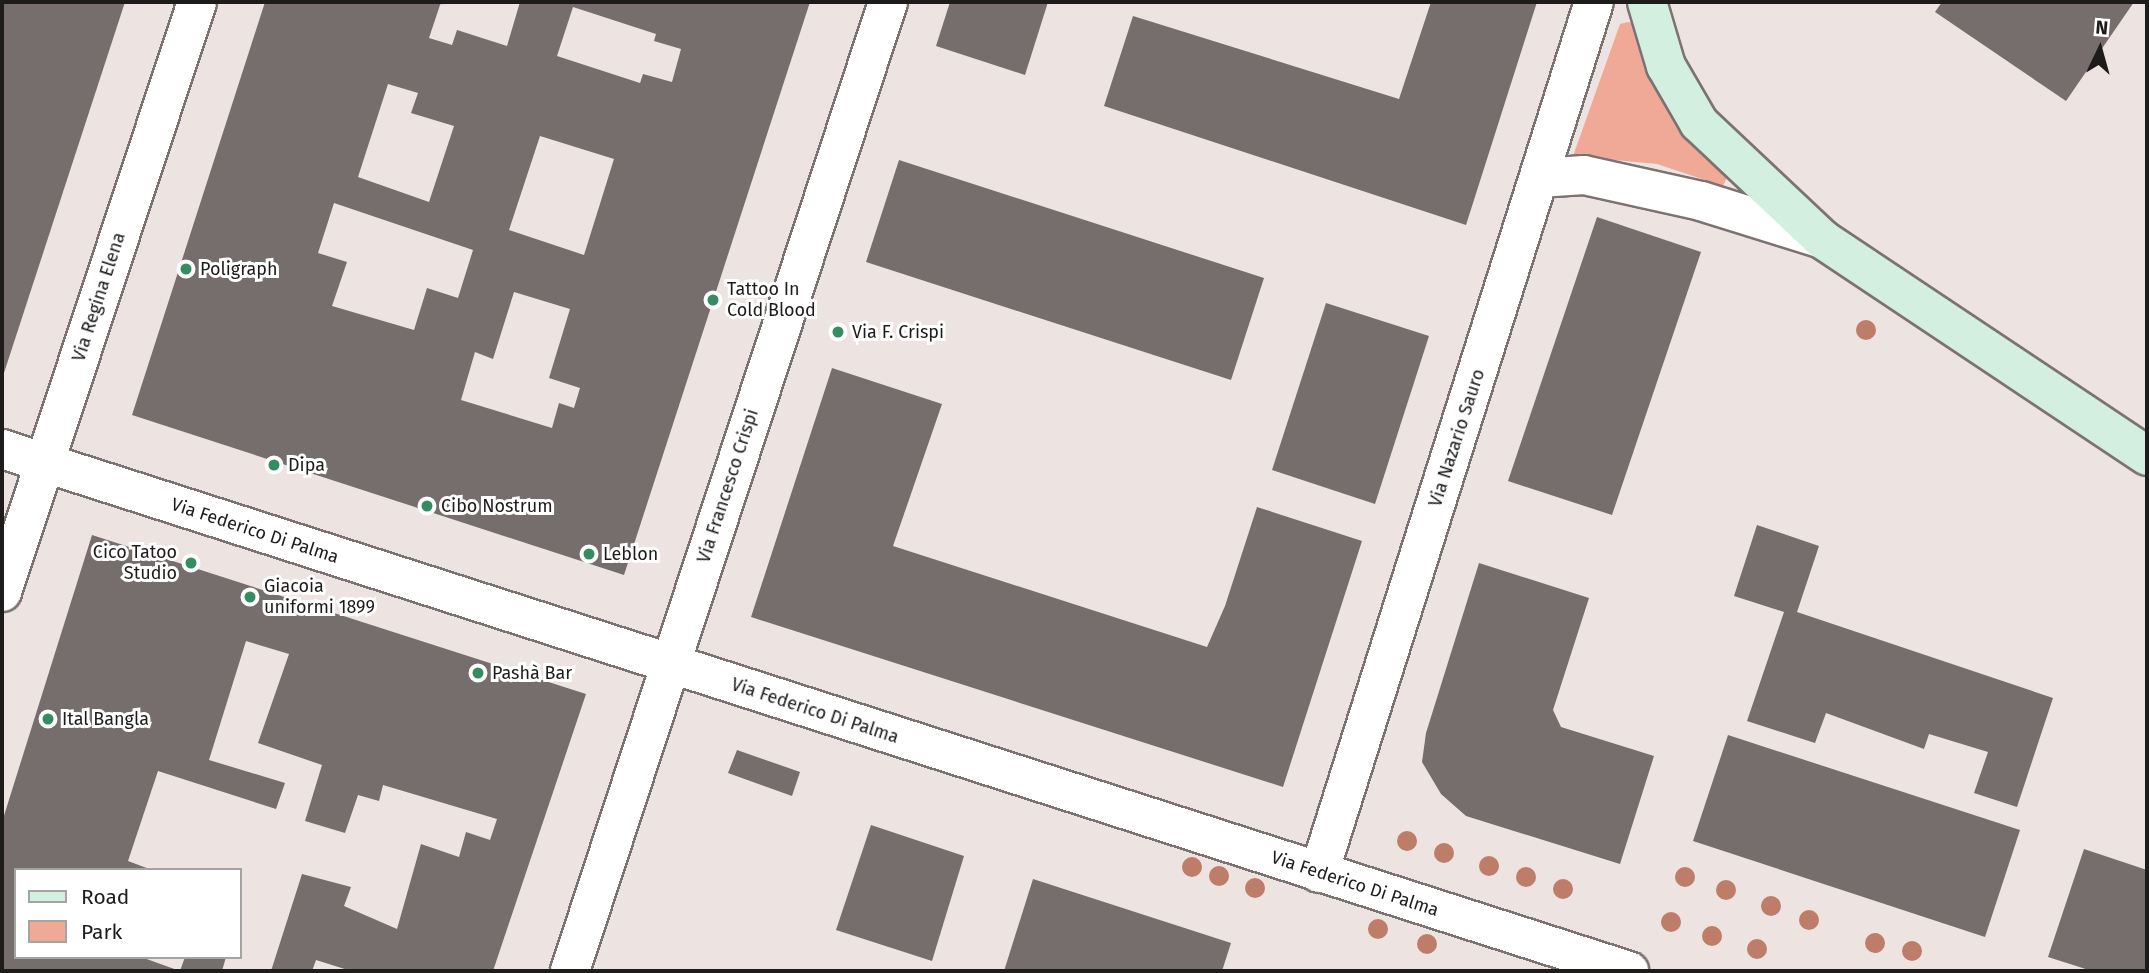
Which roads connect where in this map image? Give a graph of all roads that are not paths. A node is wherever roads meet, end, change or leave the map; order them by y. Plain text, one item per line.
1 (197, 2) edge
2 (888, 2) edge
3 (1594, 2) edge
4 (1647, 2) edge
5 (1540, 177) junction
6 (1822, 239) junction
7 (2, 449) edge
8 (2147, 456) edge
9 (44, 463) junction
10 (2, 592) edge
11 (670, 664) junction
12 (1318, 873) junction
13 (569, 971) edge
14 (1629, 971) edge

1 - 9 street, Via Regina Elena
2 - 11 street, Via Francesco Crispi
3 - 5 street, Via Nazario Sauro
4 - 6 main road
5 - 6 street
5 - 12 street, Via Nazario Sauro
6 - 8 main road
7 - 9 street, Via Federico Di Palma
9 - 10 street, Via Regina Elena
9 - 11 street, Via Federico Di Palma
11 - 12 street, Via Federico Di Palma
11 - 13 street, Via Francesco Crispi
12 - 14 street, Via Federico Di Palma

